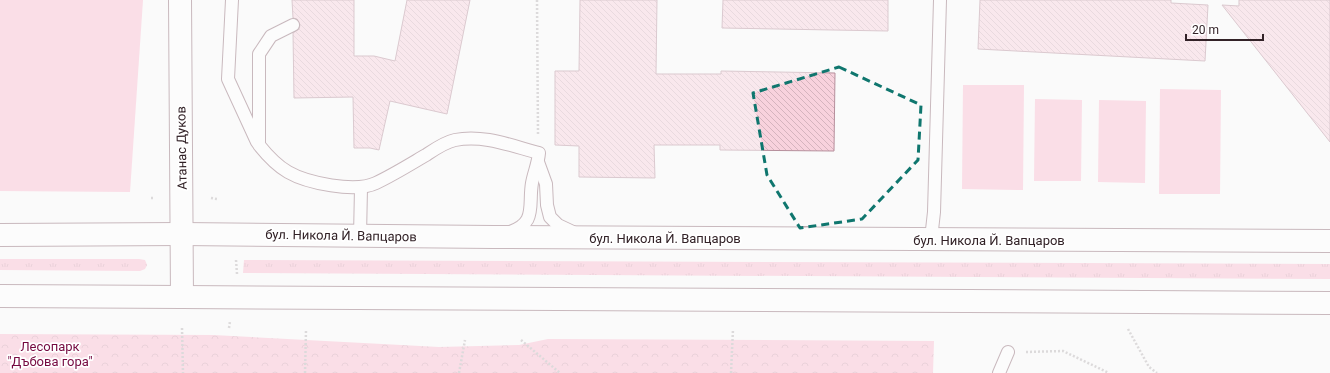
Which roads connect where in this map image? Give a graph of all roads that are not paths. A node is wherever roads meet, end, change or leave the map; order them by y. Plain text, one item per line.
1 (180, 0) edge
2 (232, 0) edge
3 (940, 0) edge
4 (293, 25) dead end
5 (259, 145) junction
6 (539, 157) junction
7 (361, 188) junction
8 (182, 234) junction
9 (0, 235) edge
10 (360, 236) junction
11 (493, 237) junction
12 (587, 238) junction
13 (932, 239) junction
14 (1330, 242) edge
15 (0, 296) edge
16 (182, 297) junction
17 (1330, 302) edge
18 (1008, 352) road end
19 (999, 373) edge

1 - 8 main road, Атанас Дуков
2 - 5 lane
3 - 13 lane
4 - 5 lane
5 - 7 lane
6 - 7 lane
6 - 11 lane
6 - 12 lane
7 - 10 lane
8 - 9 main road, бул. Никола Й. Вапцаров
8 - 10 main road, бул. Никола Й. Вапцаров
8 - 16 main road, Атанас Дуков
10 - 11 main road, бул. Никола Й. Вапцаров
11 - 12 main road, бул. Никола Й. Вапцаров
12 - 13 main road, бул. Никола Й. Вапцаров
13 - 14 main road, бул. Никола Й. Вапцаров
15 - 16 main road
16 - 17 main road
18 - 19 lane

